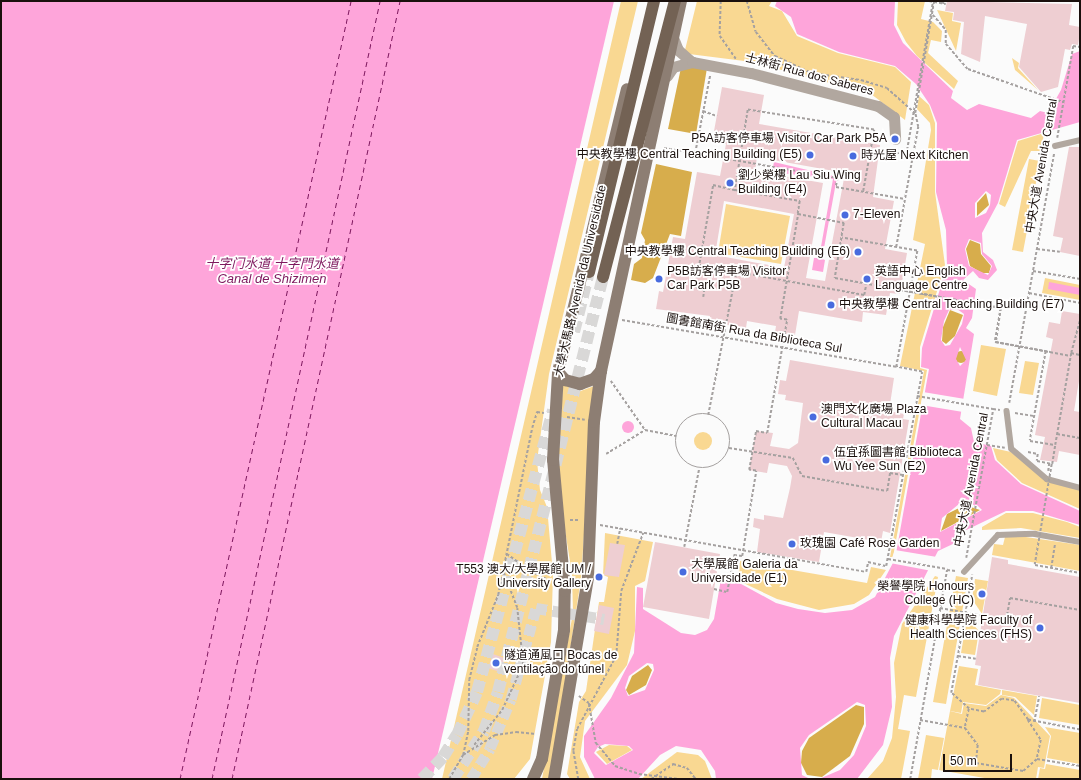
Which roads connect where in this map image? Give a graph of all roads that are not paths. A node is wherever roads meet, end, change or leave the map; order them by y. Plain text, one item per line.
1 (653, 1) edge
2 (675, 1) edge
3 (681, 1) edge
4 (674, 40) junction
5 (692, 62) junction
6 (667, 76) junction
7 (895, 139) dead end
8 (1080, 140) edge
9 (1055, 146) road end
10 (590, 272) tunnel mouth
11 (603, 277) tunnel mouth
12 (600, 371) junction
13 (558, 372) junction
14 (1007, 412) road end
15 (1080, 488) edge
16 (1080, 542) edge
17 (964, 572) road end
18 (533, 779) edge
19 (554, 779) edge

1 - 10 main road
1 - 13 main road, 大學大馬路 Avenida da Universidade
2 - 11 main road
3 - 4 main road
4 - 5 street
4 - 6 main road
5 - 6 street
5 - 7 street, 士林街 Rua dos Saberes
6 - 12 main road
8 - 9 lane
12 - 13 main road
12 - 19 main road
13 - 18 main road, 大學大馬路 Avenida da Universidade
14 - 15 lane
16 - 17 lane

